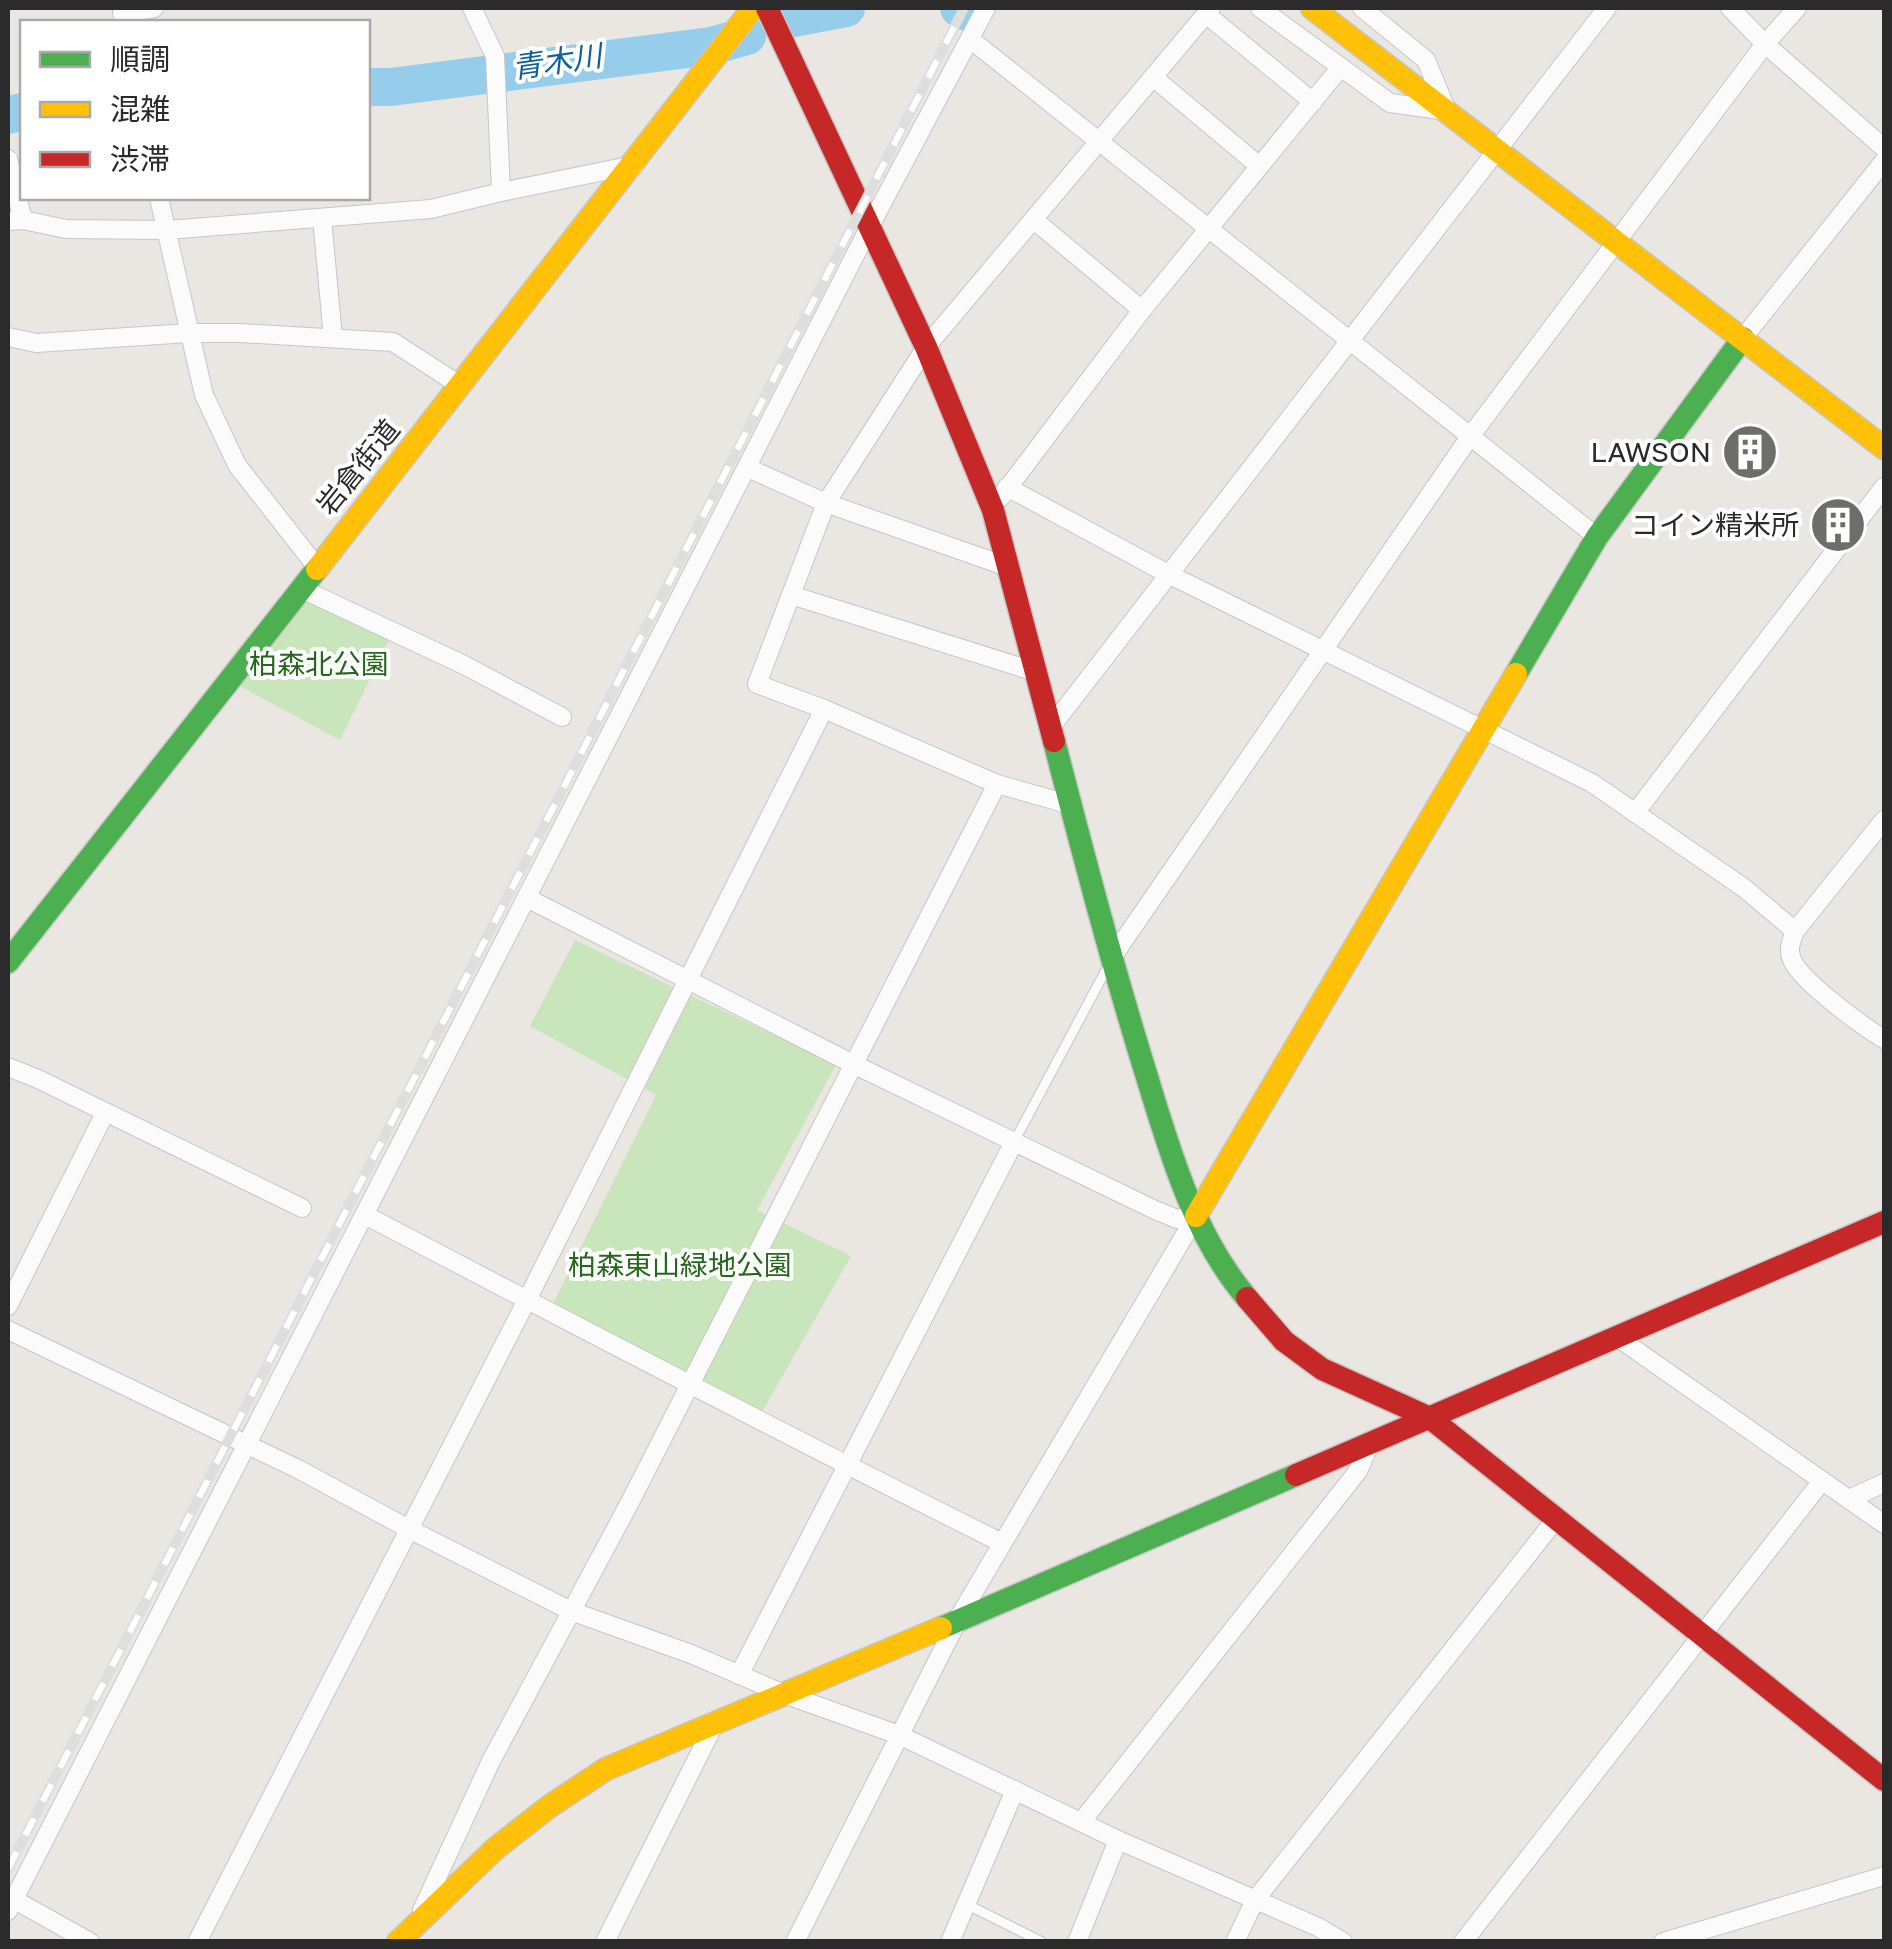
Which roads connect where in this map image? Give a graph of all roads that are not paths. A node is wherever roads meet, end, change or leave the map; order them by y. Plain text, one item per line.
1 (154, 8) edge
2 (472, 8) edge
3 (753, 8) edge
4 (767, 8) edge
5 (986, 8) edge
6 (1260, 8) edge
7 (1312, 8) edge
8 (1362, 8) edge
9 (1607, 8) edge
10 (1730, 8) edge
11 (1797, 8) edge
12 (1209, 11) edge
13 (122, 14) edge
14 (1384, 14) edge
15 (970, 39) junction
16 (1765, 44) junction
17 (1340, 68) junction
18 (1154, 77) junction
19 (1313, 102) junction
20 (1447, 111) junction
21 (1098, 142) junction
22 (1884, 148) edge
23 (1497, 154) junction
24 (8, 159) edge
25 (1884, 161) edge
26 (634, 165) junction
27 (1258, 166) junction
28 (502, 192) junction
29 (160, 200) edge
30 (322, 218) junction
31 (15, 220) edge
32 (1034, 220) junction
33 (870, 226) junction
34 (1207, 228) junction
35 (167, 230) junction
36 (1618, 243) junction
37 (1142, 310) junction
38 (188, 333) junction
39 (8, 337) edge
40 (332, 338) junction
41 (1743, 338) junction
42 (1350, 343) junction
43 (926, 348) junction
44 (461, 386) junction
45 (1469, 438) junction
46 (1884, 448) edge
47 (748, 468) junction
48 (1007, 487) junction
49 (1884, 487) edge
50 (826, 503) junction
51 (993, 510) junction
52 (1597, 537) junction
53 (316, 566) junction
54 (1008, 567) junction
55 (1168, 574) junction
56 (300, 588) junction
57 (791, 595) junction
58 (1321, 650) junction
59 (1036, 672) junction
60 (824, 709) junction
61 (562, 717) dead end
62 (1051, 728) junction
63 (1481, 729) junction
64 (997, 784) junction
65 (1071, 806) junction
66 (1635, 812) junction
67 (1884, 820) edge
68 (527, 898) junction
69 (1796, 931) junction
70 (1111, 959) junction
71 (8, 962) edge
72 (688, 978) junction
73 (1884, 1039) edge
74 (853, 1064) junction
75 (8, 1067) edge
76 (105, 1114) junction
77 (1014, 1142) junction
78 (302, 1208) dead end
79 (365, 1214) junction
80 (1196, 1216) junction
81 (1884, 1222) edge
82 (528, 1298) junction
83 (8, 1306) edge
84 (8, 1330) edge
85 (1617, 1337) junction
86 (688, 1386) junction
87 (1430, 1418) junction
88 (1371, 1442) junction
89 (246, 1445) junction
90 (846, 1465) junction
91 (1822, 1481) junction
92 (1884, 1483) edge
93 (1848, 1499) junction
94 (1556, 1519) junction
95 (1884, 1524) edge
96 (407, 1528) junction
97 (1002, 1543) junction
98 (571, 1611) junction
99 (957, 1621) junction
100 (1702, 1635) junction
101 (740, 1675) junction
102 (784, 1694) junction
103 (715, 1723) junction
104 (899, 1735) junction
105 (1884, 1780) edge
106 (1015, 1790) junction
107 (1082, 1821) junction
108 (1118, 1840) junction
109 (1884, 1876) edge
110 (1256, 1900) junction
111 (966, 1904) junction
112 (10, 1905) edge
113 (415, 1924) junction
114 (798, 1940) edge
115 (90, 1942) edge
116 (197, 1942) edge
117 (398, 1942) edge
118 (604, 1942) edge
119 (950, 1942) edge
120 (1042, 1942) edge
121 (1077, 1942) edge
122 (1235, 1942) edge
123 (1343, 1942) edge
124 (1463, 1942) edge
125 (1663, 1942) edge

1 - 13 street
2 - 28 street
3 - 26 street, 岩倉街道
4 - 33 street
5 - 15 street
6 - 17 street
7 - 20 street
8 - 14 street
9 - 23 street
10 - 16 street
11 - 16 street
12 - 18 street
12 - 19 street
14 - 20 street
15 - 21 street
15 - 33 street
16 - 22 street
16 - 36 street
17 - 19 street
17 - 20 street
18 - 21 street
18 - 27 street
19 - 27 street
20 - 23 street
21 - 32 street
21 - 34 street
23 - 36 street
23 - 42 street
24 - 31 street
25 - 41 street
26 - 28 street
26 - 44 street, 岩倉街道
27 - 34 street
28 - 30 street
29 - 35 street
30 - 35 street
30 - 40 street
31 - 35 street
32 - 37 street
32 - 43 street
33 - 43 street
33 - 47 street
34 - 37 street
34 - 42 street
35 - 38 street
36 - 41 street
36 - 45 street
37 - 48 street
38 - 39 street
38 - 40 street
38 - 53 street
40 - 44 street
41 - 46 street
41 - 52 street
42 - 45 street
42 - 55 street
43 - 50 street
43 - 51 street
44 - 53 street, 岩倉街道
45 - 52 street
45 - 58 street
47 - 50 street
47 - 68 street
48 - 51 street
48 - 55 street
49 - 66 street
50 - 54 street
50 - 57 street
51 - 54 street
52 - 63 street
53 - 56 street, 岩倉街道
54 - 59 street
55 - 58 street
55 - 62 street
56 - 61 street
56 - 71 street, 岩倉街道
57 - 59 street
57 - 60 street
58 - 63 street
58 - 70 street
59 - 62 street
60 - 64 street
60 - 72 street
62 - 65 street
63 - 66 street
63 - 80 street
64 - 65 street
64 - 74 street
65 - 70 street
66 - 69 street
67 - 69 street
68 - 72 street
68 - 79 street
69 - 73 street
70 - 77 lane
70 - 80 street
72 - 74 street
72 - 82 street
74 - 77 street
74 - 86 street
75 - 76 street
76 - 78 street
76 - 83 street
77 - 80 street
77 - 90 street
79 - 82 street
79 - 89 street
80 - 87 street
80 - 97 street
81 - 85 street
82 - 86 street
82 - 96 street
84 - 89 street
85 - 87 street
85 - 91 street
86 - 90 street
86 - 98 street
87 - 88 street
87 - 94 street
88 - 99 street
88 - 107 street
89 - 96 street
89 - 112 street
90 - 97 street
90 - 101 street
91 - 93 street
91 - 100 street
92 - 93 street
93 - 95 street
94 - 100 street
94 - 110 street
96 - 98 street
96 - 116 street
97 - 99 street
98 - 101 street
98 - 113 street
99 - 102 street
99 - 104 street
100 - 105 street
100 - 124 street
101 - 102 street
102 - 103 street
102 - 104 street
103 - 113 street
103 - 118 street
104 - 106 street
104 - 114 street
106 - 107 street
106 - 111 street
107 - 108 street
108 - 110 street
108 - 121 street
109 - 125 street
110 - 122 street
110 - 123 street
111 - 119 street
111 - 120 lane
112 - 115 street
113 - 117 street

